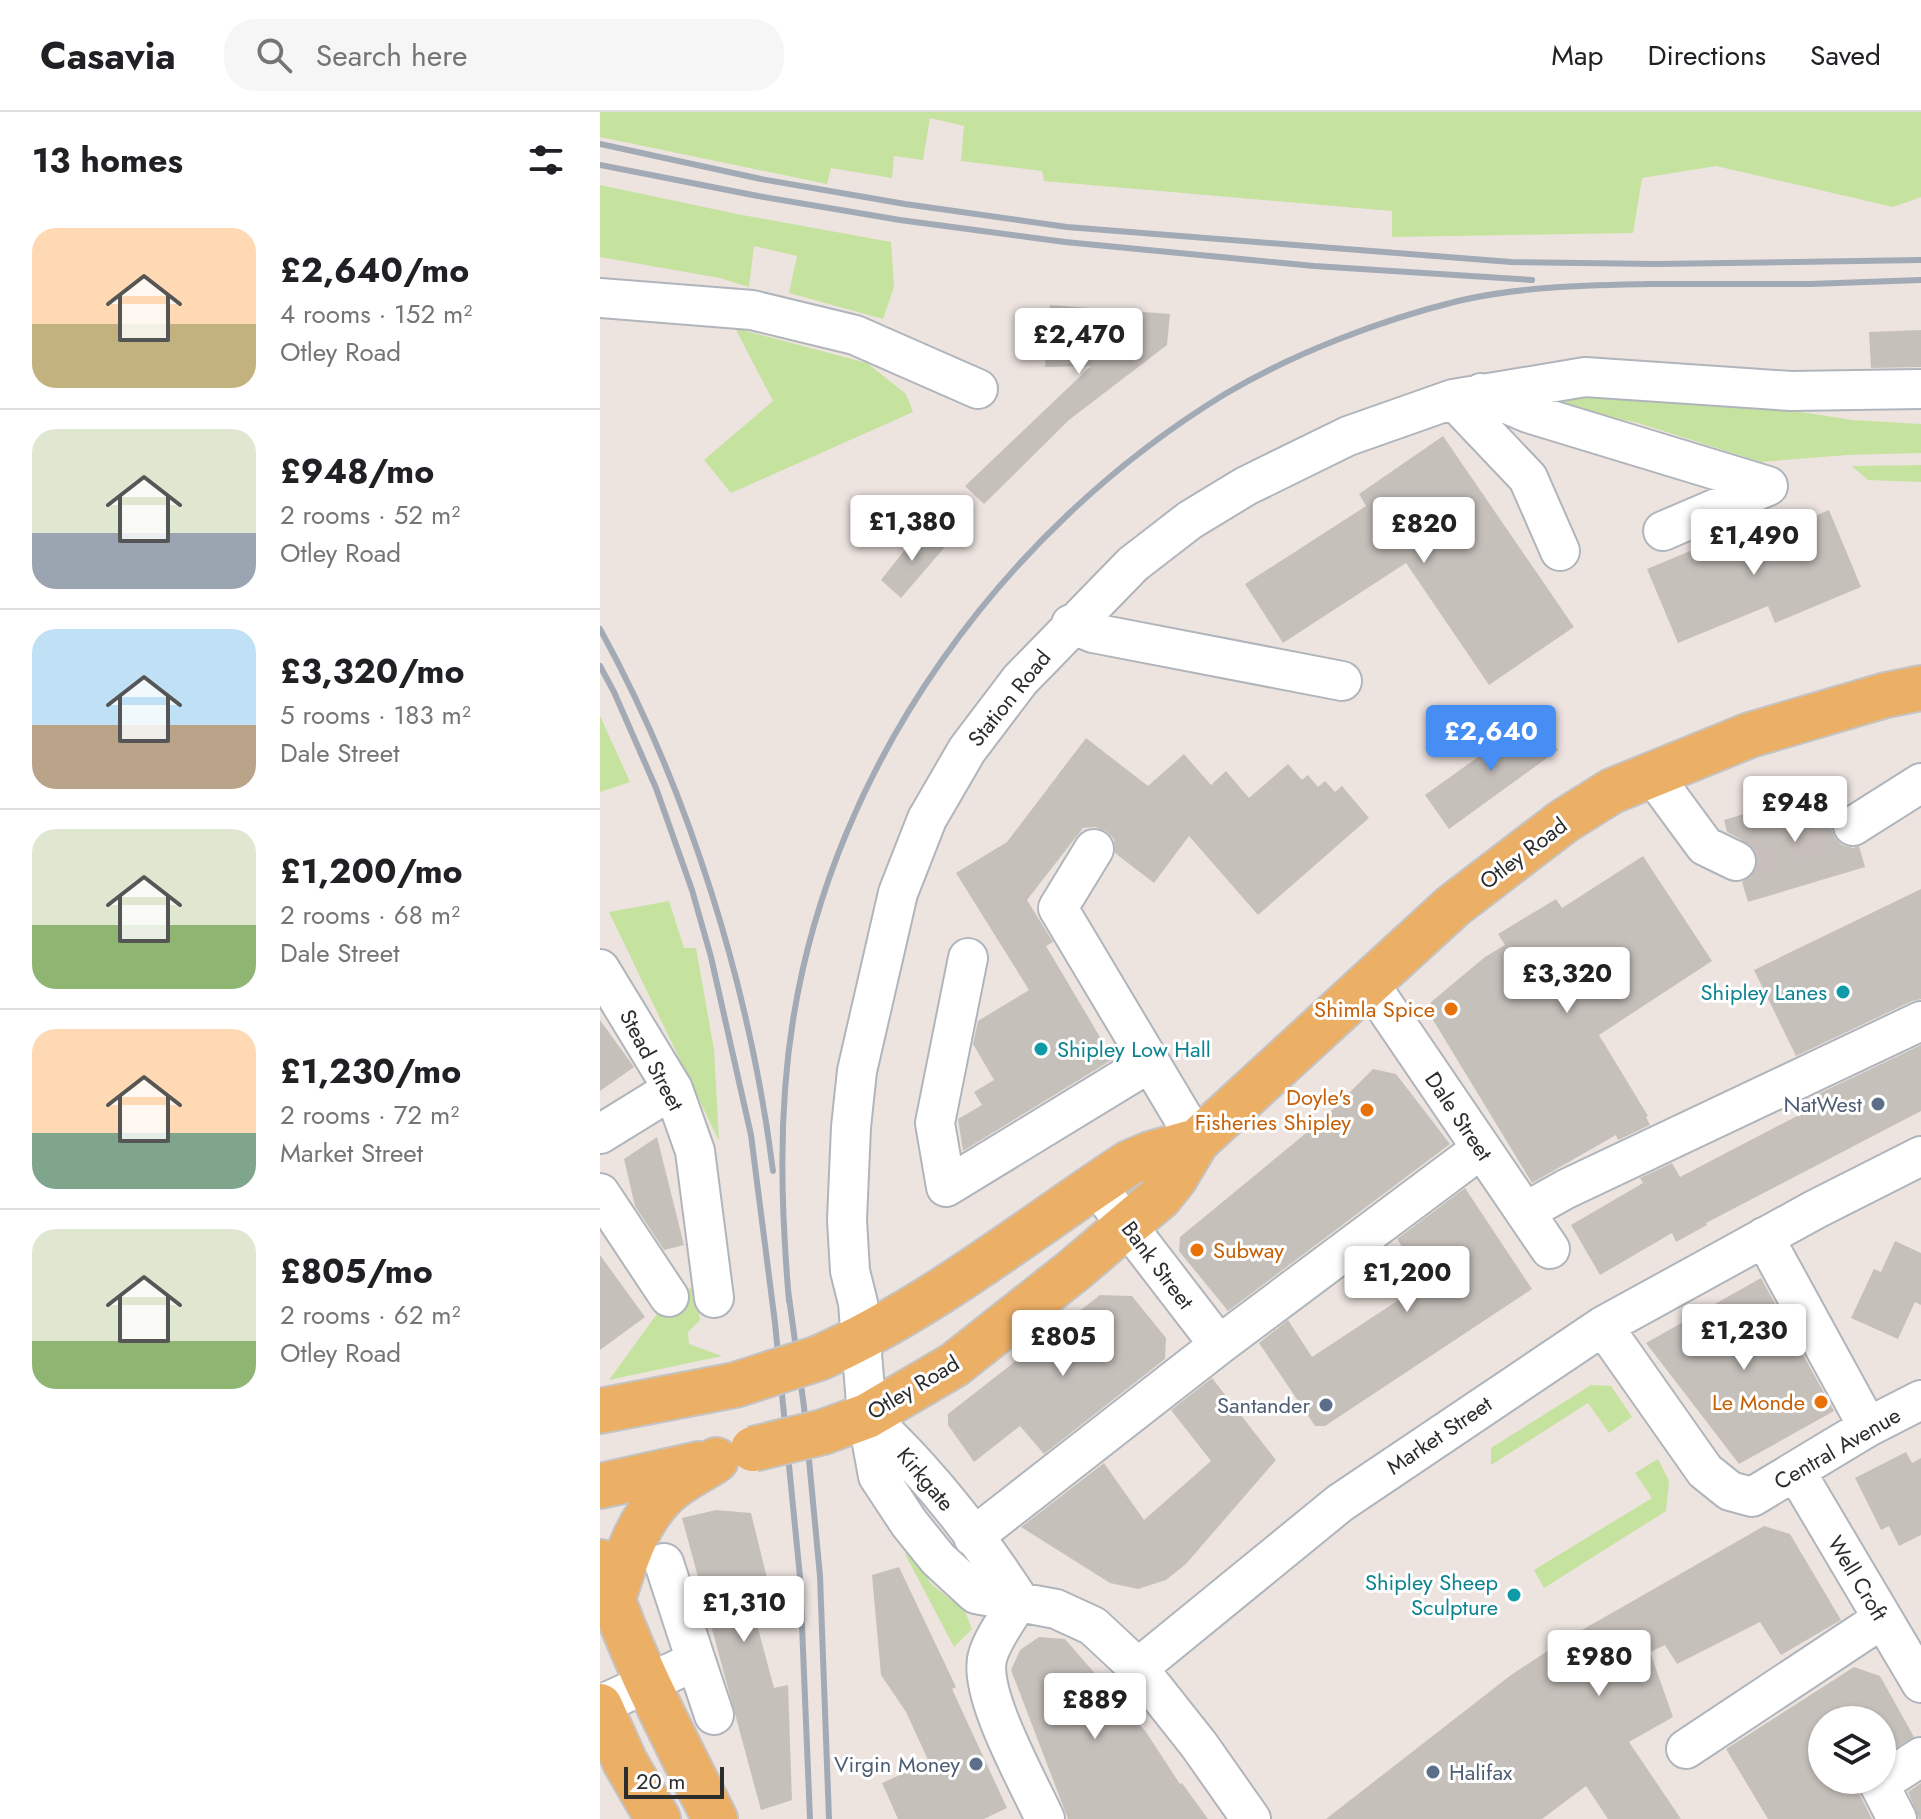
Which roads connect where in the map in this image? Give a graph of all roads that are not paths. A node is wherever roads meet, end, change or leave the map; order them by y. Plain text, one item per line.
1 (600, 298) edge
2 (978, 389) dead end
3 (1921, 389) edge
4 (1467, 396) junction
5 (1663, 531) dead end
6 (1560, 551) dead end
7 (1071, 624) junction
8 (1342, 681) dead end
9 (1921, 688) edge
10 (1652, 774) junction
11 (1921, 783) edge
12 (1853, 826) tunnel mouth
13 (1094, 849) dead end
14 (1736, 861) dead end
15 (968, 958) dead end
16 (600, 969) edge
17 (1369, 983) junction
18 (1921, 1021) edge
19 (1149, 1063) junction
20 (673, 1089) junction
21 (600, 1134) edge
22 (1197, 1141) junction
23 (1481, 1149) junction
24 (1921, 1156) edge
25 (1096, 1185) junction
26 (600, 1193) edge
27 (1525, 1212) junction
28 (1128, 1225) junction
29 (1764, 1237) junction
30 (1550, 1249) dead end
31 (669, 1297) dead end
32 (714, 1298) dead end
33 (1603, 1326) junction
34 (859, 1340) junction
35 (1219, 1345) junction
36 (1921, 1400) edge
37 (600, 1411) edge
38 (867, 1416) junction
39 (1868, 1427) junction
40 (734, 1455) junction
41 (1796, 1472) junction
42 (600, 1486) edge
43 (973, 1537) junction
44 (664, 1563) dead end
45 (606, 1582) edge
46 (1019, 1600) junction
47 (1882, 1619) junction
48 (696, 1661) junction
49 (1138, 1668) junction
50 (1921, 1683) edge
51 (648, 1684) junction
52 (600, 1706) edge
53 (714, 1715) dead end
54 (1686, 1749) dead end
55 (1921, 1757) edge
56 (1043, 1818) edge
57 (658, 1819) edge
58 (715, 1819) edge
59 (1251, 1819) edge
60 (1897, 1819) edge

1 - 2 street
3 - 4 street, Station Road
4 - 5 street
4 - 6 street
4 - 7 street, Station Road
7 - 8 street
7 - 34 street, Station Road
9 - 10 main road, Otley Road
10 - 14 street
10 - 17 main road, Otley Road
11 - 12 street
13 - 19 street
15 - 19 street
16 - 20 street, Stead Street
17 - 22 main road, Otley Road
17 - 23 street, Dale Street
18 - 27 street
19 - 22 street
20 - 21 street
20 - 32 street, Stead Street
22 - 25 main road, Otley Road
22 - 28 main road, Otley Road
23 - 27 street, Dale Street
23 - 35 street
24 - 29 street, Market Street
25 - 28 street, Bank Street
25 - 34 main road, Otley Road
26 - 31 street
27 - 30 street, Dale Street
28 - 35 street, Bank Street
28 - 38 main road, Otley Road
29 - 33 street, Market Street
29 - 39 street
33 - 41 street, Central Avenue
33 - 49 street, Market Street
34 - 37 main road, Otley Road, bridge
34 - 38 street, Station Road
35 - 43 street
36 - 39 street, Central Avenue
38 - 40 main road, Otley Road, bridge
38 - 43 street, Kirkgate
38 - 46 street, Kirkgate
39 - 41 street, Central Avenue
40 - 42 main road, Otley Road
40 - 45 main road
41 - 47 street, Well Croft
43 - 46 street, Kirkgate
44 - 48 street
45 - 51 main road
46 - 49 street, Kirkgate
46 - 56 street
47 - 50 street, Well Croft
47 - 54 street
48 - 51 street
48 - 53 street
49 - 59 street, Kirkgate
51 - 52 street
51 - 58 main road
52 - 57 main road
55 - 60 street

